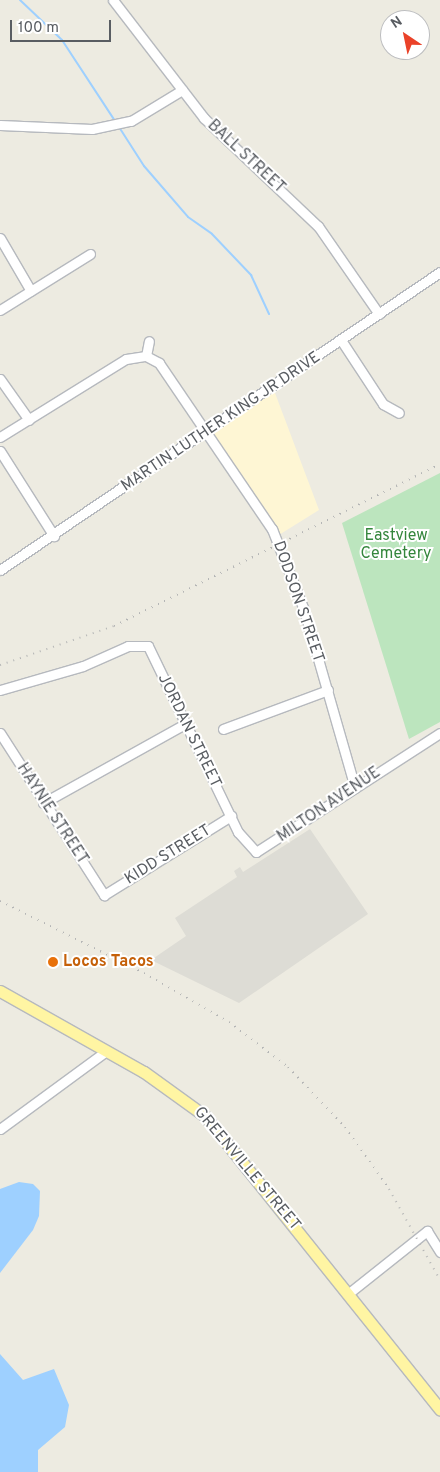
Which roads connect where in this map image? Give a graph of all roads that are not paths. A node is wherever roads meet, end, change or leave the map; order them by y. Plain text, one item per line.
1 (112, 0) edge
2 (182, 90) junction
3 (0, 125) edge
4 (0, 238) edge
5 (90, 254) dead end
6 (439, 276) edge
7 (31, 291) junction
8 (0, 310) edge
9 (379, 314) junction
10 (341, 340) junction
11 (149, 341) dead end
12 (146, 356) junction
13 (0, 379) edge
14 (399, 413) dead end
15 (28, 420) junction
16 (208, 431) junction
17 (0, 438) edge
18 (0, 451) edge
19 (54, 536) junction
20 (0, 570) edge
21 (0, 690) edge
22 (328, 690) junction
23 (183, 725) junction
24 (223, 729) dead end
25 (0, 733) edge
26 (440, 733) edge
27 (354, 788) junction
28 (43, 803) junction
29 (231, 816) junction
30 (104, 895) joint
31 (0, 991) edge
32 (106, 1051) junction
33 (0, 1129) edge
34 (440, 1252) edge
35 (349, 1293) junction
36 (440, 1409) edge

1 - 2 street, BALL STREET
2 - 3 street
2 - 9 street, BALL STREET
4 - 7 street
5 - 7 street
6 - 9 street, MARTIN LUTHER KING JR DRIVE
7 - 8 street
9 - 10 street, MARTIN LUTHER KING JR DRIVE
10 - 14 street
10 - 16 street, MARTIN LUTHER KING JR DRIVE
11 - 12 street
12 - 15 street
12 - 16 street, DODSON STREET
13 - 15 street
15 - 17 street
16 - 19 street, MARTIN LUTHER KING JR DRIVE
16 - 22 street, DODSON STREET
18 - 19 street
19 - 20 street, MARTIN LUTHER KING JR DRIVE
21 - 23 street, JORDAN STREET
22 - 24 street
22 - 27 street, DODSON STREET
23 - 28 street
23 - 29 street, JORDAN STREET
25 - 28 street, HAYNIE STREET
26 - 27 street, MILTON AVENUE
27 - 29 street, MILTON AVENUE
28 - 30 street, HAYNIE STREET
29 - 30 street, KIDD STREET
31 - 32 main road, GREENVILLE STREET
32 - 33 street
32 - 35 main road, GREENVILLE STREET
34 - 35 street
35 - 36 main road, GREENVILLE STREET

